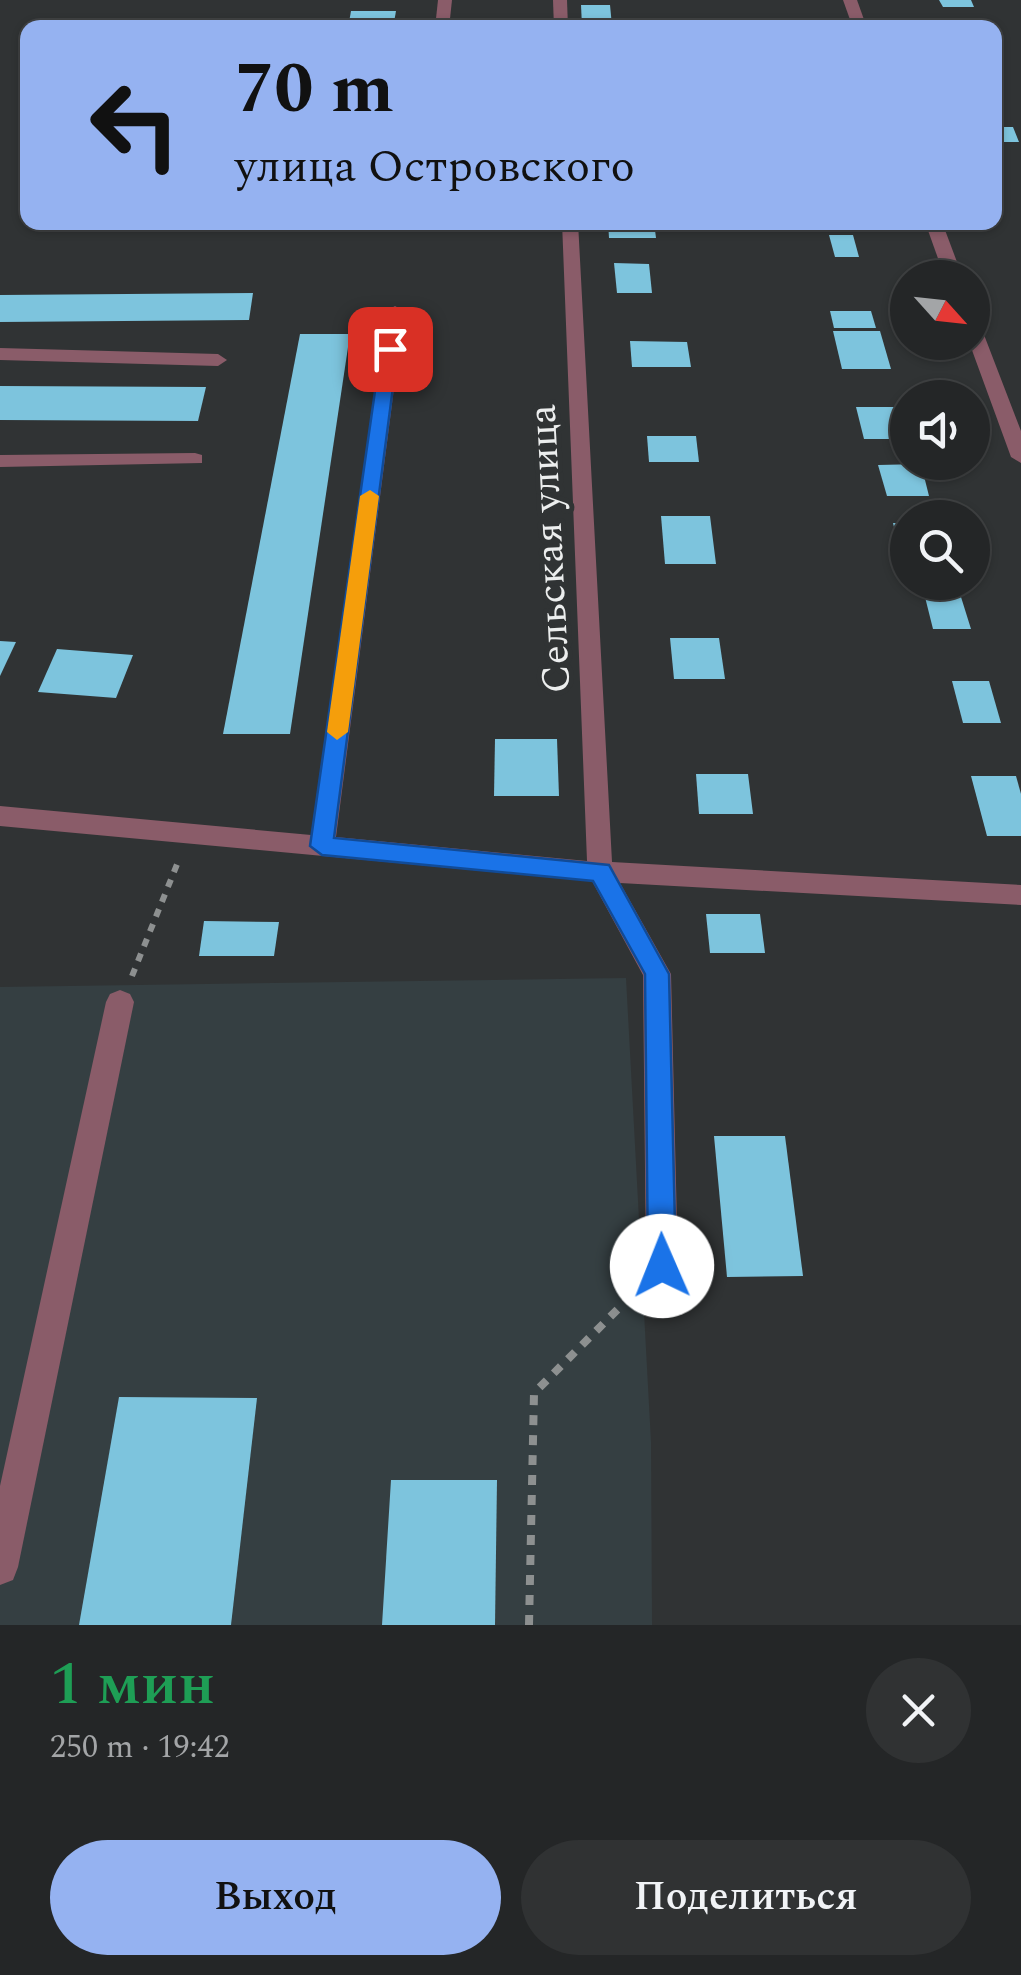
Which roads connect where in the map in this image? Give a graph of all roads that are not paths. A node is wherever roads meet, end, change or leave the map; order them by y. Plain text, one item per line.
1 (570, 230) edge
2 (936, 230) edge
3 (947, 260) edge
4 (395, 311) dead end
5 (0, 354) edge
6 (218, 360) dead end
7 (985, 360) edge
8 (1021, 456) edge
9 (196, 459) dead end
10 (0, 461) edge
11 (0, 816) edge
12 (322, 846) junction
13 (600, 872) junction
14 (1021, 895) edge
15 (120, 1002) road end
16 (662, 1266) road end
17 (0, 1567) edge

1 - 13 street, Сельская улица
2 - 3 street
4 - 12 street
5 - 6 street
7 - 8 street
9 - 10 street
11 - 12 street
12 - 13 street
13 - 14 street
13 - 16 street
15 - 17 street

